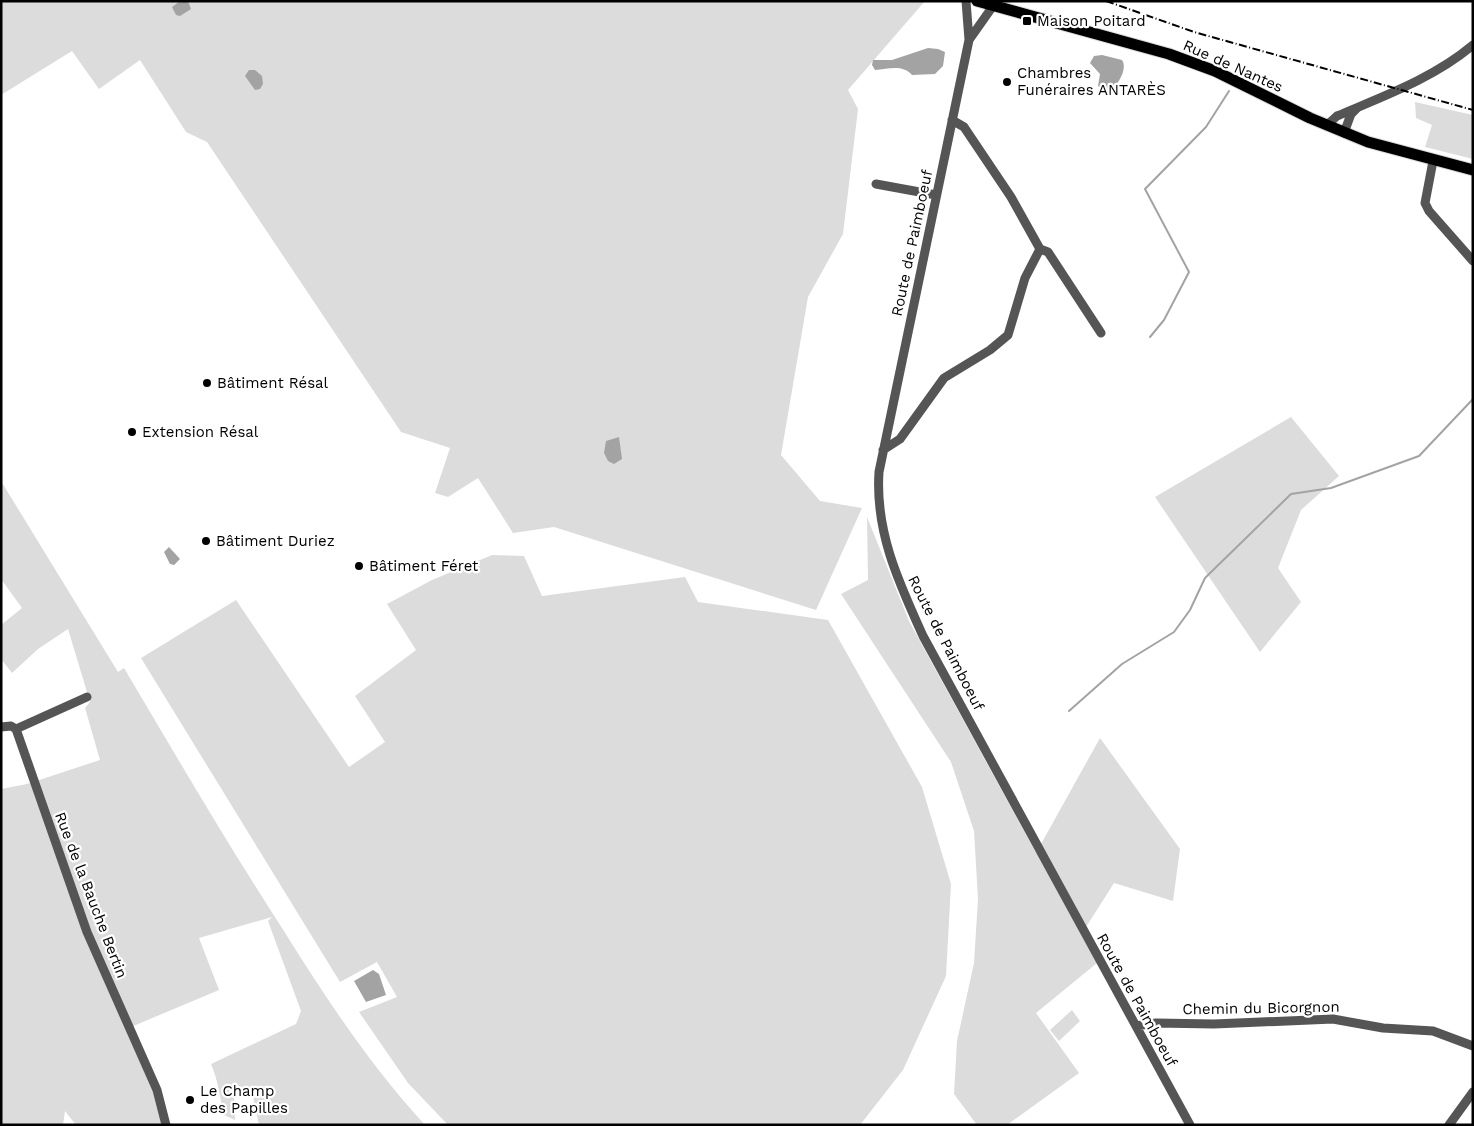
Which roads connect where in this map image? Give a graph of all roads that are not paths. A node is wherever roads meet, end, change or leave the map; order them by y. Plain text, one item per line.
1 (966, 1) edge
2 (977, 1) edge
3 (993, 6) junction
4 (969, 40) junction
5 (1473, 44) edge
6 (1357, 108) junction
7 (952, 120) junction
8 (1327, 125) junction
9 (1344, 133) junction
10 (1433, 161) junction
11 (1473, 170) edge
12 (876, 184) dead end
13 (936, 195) junction
14 (1040, 249) junction
15 (1473, 261) edge
16 (1100, 333) dead end
17 (883, 450) junction
18 (87, 697) dead end
19 (1, 728) edge
20 (16, 729) junction
21 (1136, 1026) junction
22 (1473, 1046) edge
23 (1473, 1092) edge
24 (166, 1125) edge
25 (1190, 1125) edge
26 (1449, 1125) edge

1 - 4 street, Route de Paimboeuf
2 - 3 main road, Rue de Nantes
3 - 4 street, Route de Paimboeuf
3 - 8 main road, Rue de Nantes
4 - 7 street, Route de Paimboeuf
5 - 6 street
6 - 8 street
6 - 9 street
7 - 13 street, Route de Paimboeuf
7 - 14 street
8 - 9 main road, Rue de Nantes
9 - 10 main road, Rue de Nantes
10 - 11 main road, Rue de Nantes
10 - 15 street
12 - 13 street
13 - 17 street, Route de Paimboeuf
14 - 16 street
14 - 17 street
17 - 21 street, Route de Paimboeuf
18 - 20 street
19 - 20 street
20 - 24 street, Rue de la Bauche Bertin
21 - 22 street, Chemin du Bicorgnon
21 - 25 street, Route de Paimboeuf
23 - 26 street

